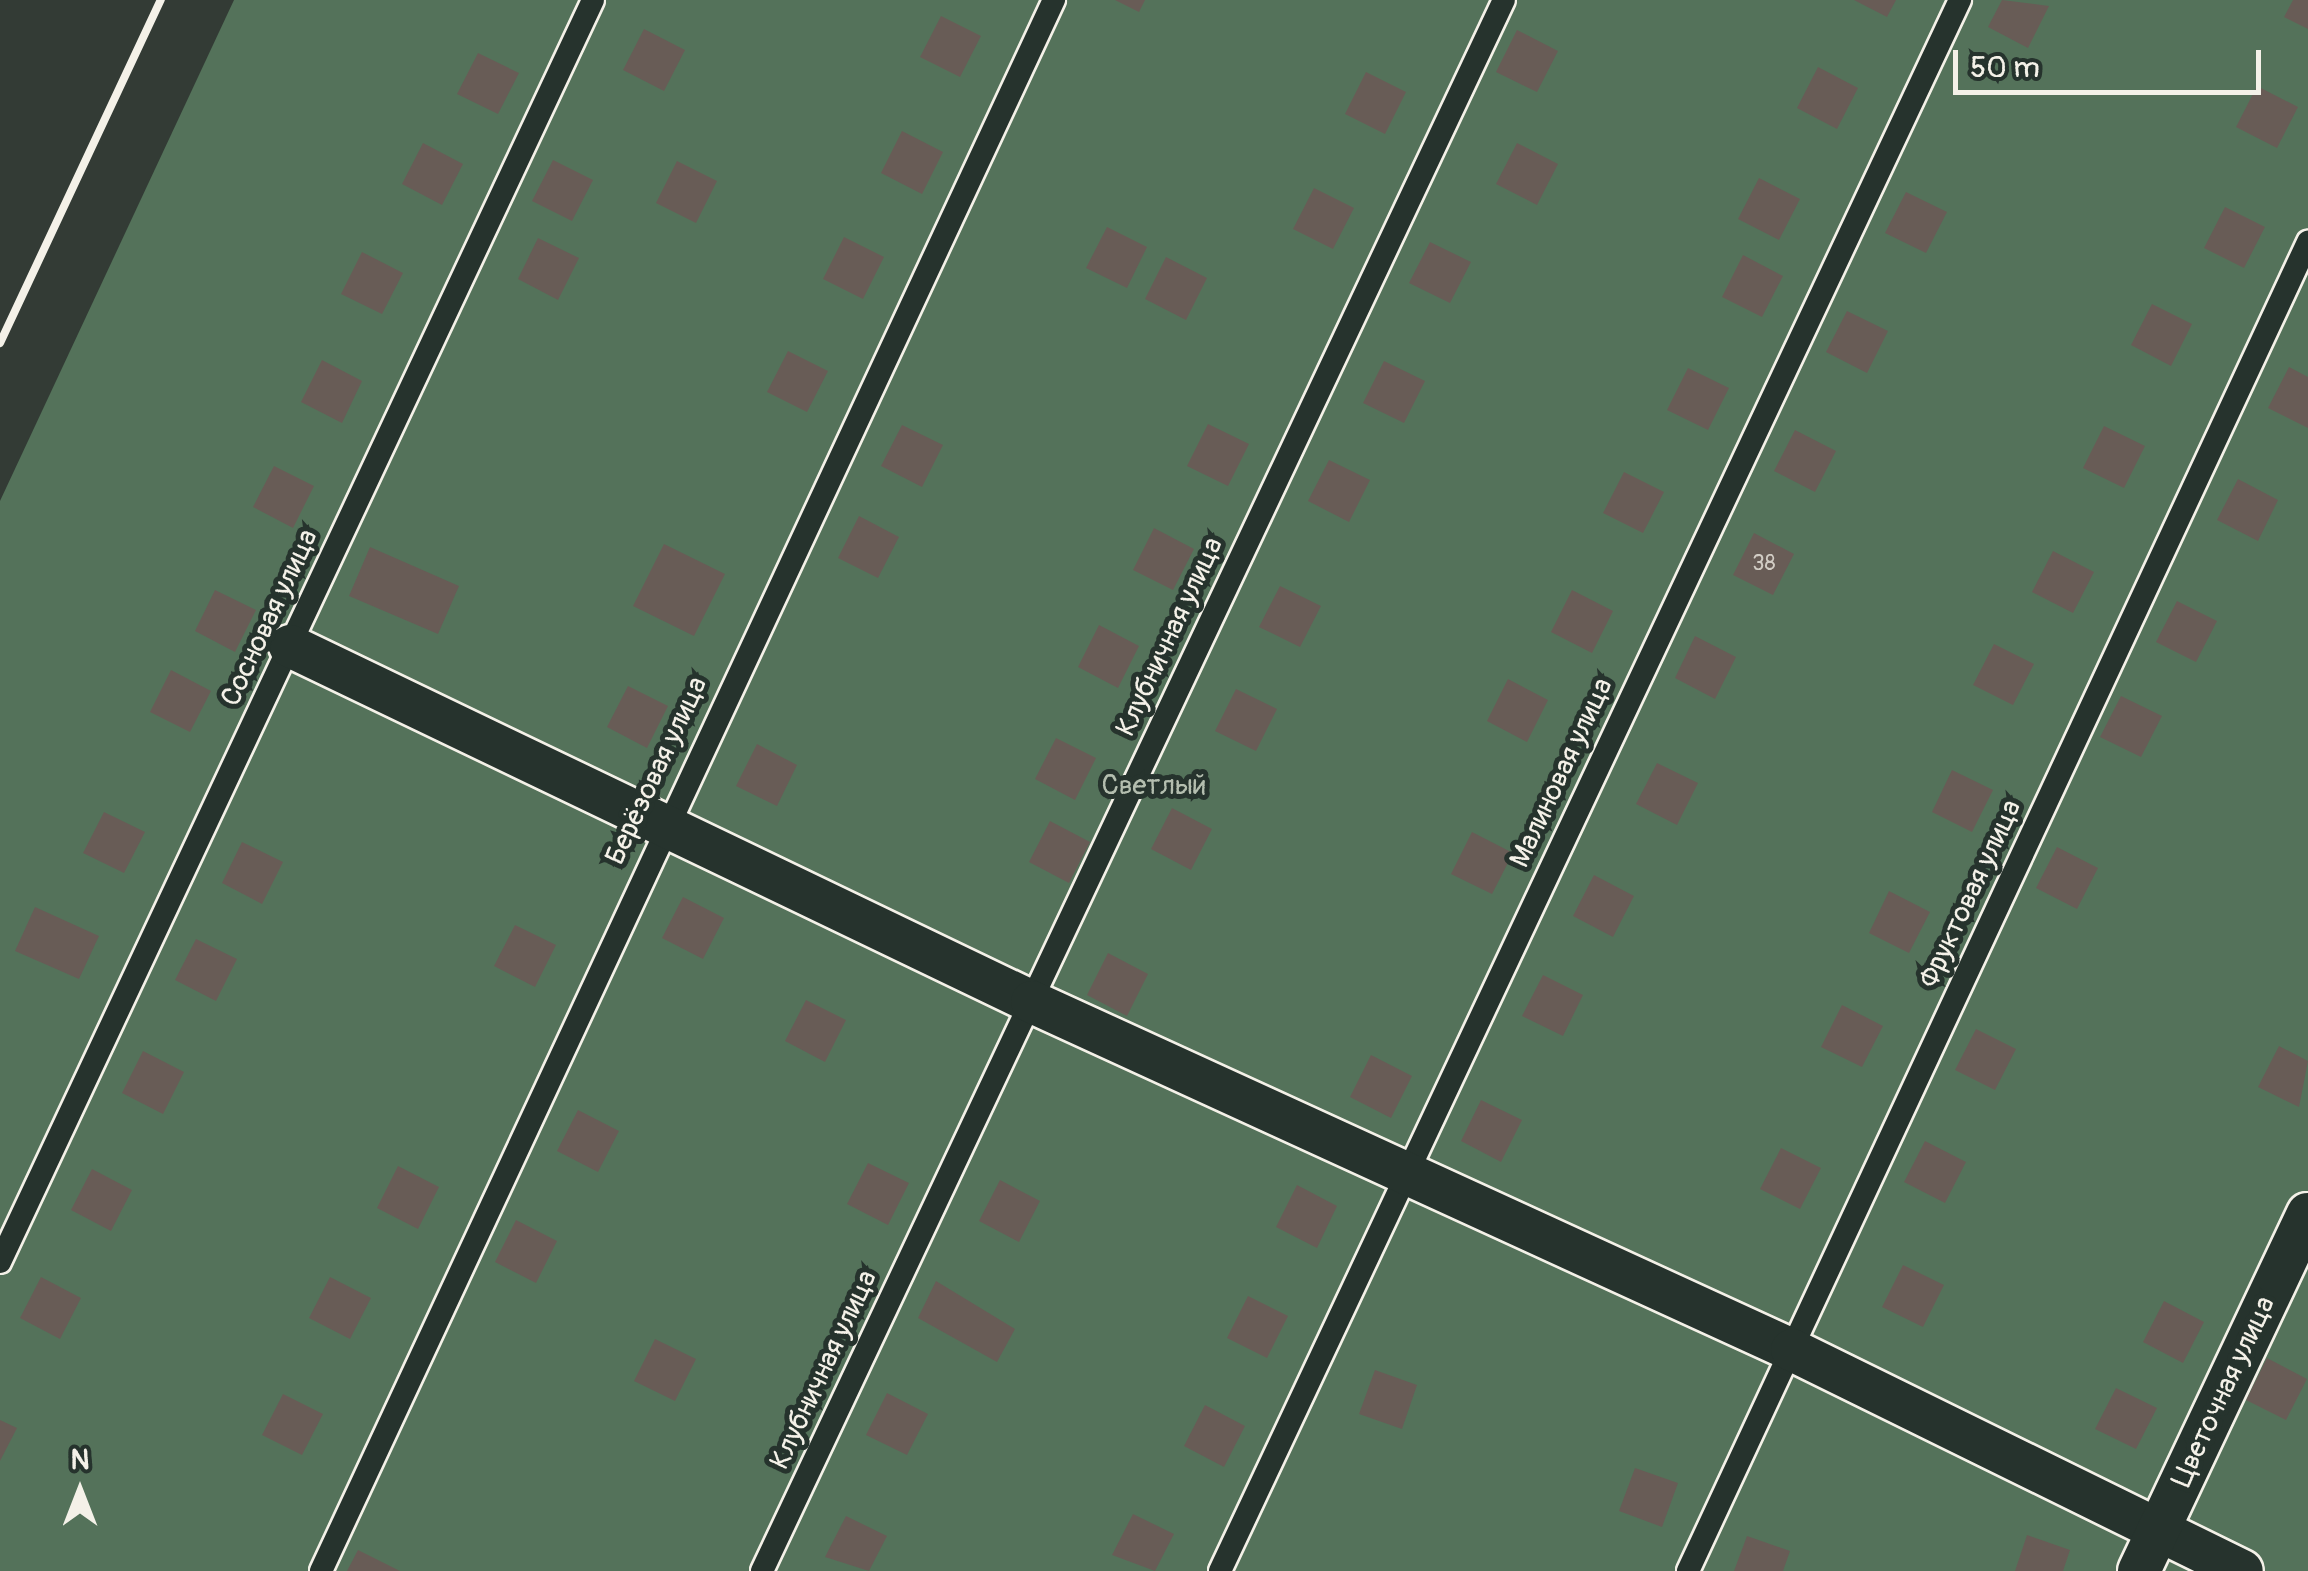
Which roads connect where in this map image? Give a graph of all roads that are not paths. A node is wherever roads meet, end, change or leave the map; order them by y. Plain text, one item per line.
1 (593, 0) edge
2 (1054, 0) edge
3 (1504, 0) edge
4 (1960, 0) edge
5 (2308, 242) edge
6 (290, 646) junction
7 (666, 824) junction
8 (1032, 1002) junction
9 (1405, 1176) junction
10 (2308, 1214) edge
11 (0, 1262) edge
12 (1792, 1350) junction
13 (2159, 1530) junction
14 (321, 1571) edge
15 (762, 1571) edge
16 (1220, 1571) edge
17 (1688, 1571) edge
18 (2139, 1571) edge
19 (2242, 1571) edge

1 - 6 lane, Сосновая улица
2 - 7 lane, Берёзовая улица
3 - 8 lane, Клубничная улица
4 - 9 lane, Малиновая улица
5 - 12 lane, Фруктовая улица
6 - 7 street
6 - 11 lane, Сосновая улица
7 - 8 street
7 - 14 lane, Берёзовая улица
8 - 9 street
8 - 15 lane, Клубничная улица
9 - 12 street
9 - 16 lane, Малиновая улица
10 - 13 street, Цветочная улица
12 - 13 street
12 - 17 lane, Фруктовая улица
13 - 18 street, Цветочная улица
13 - 19 street

